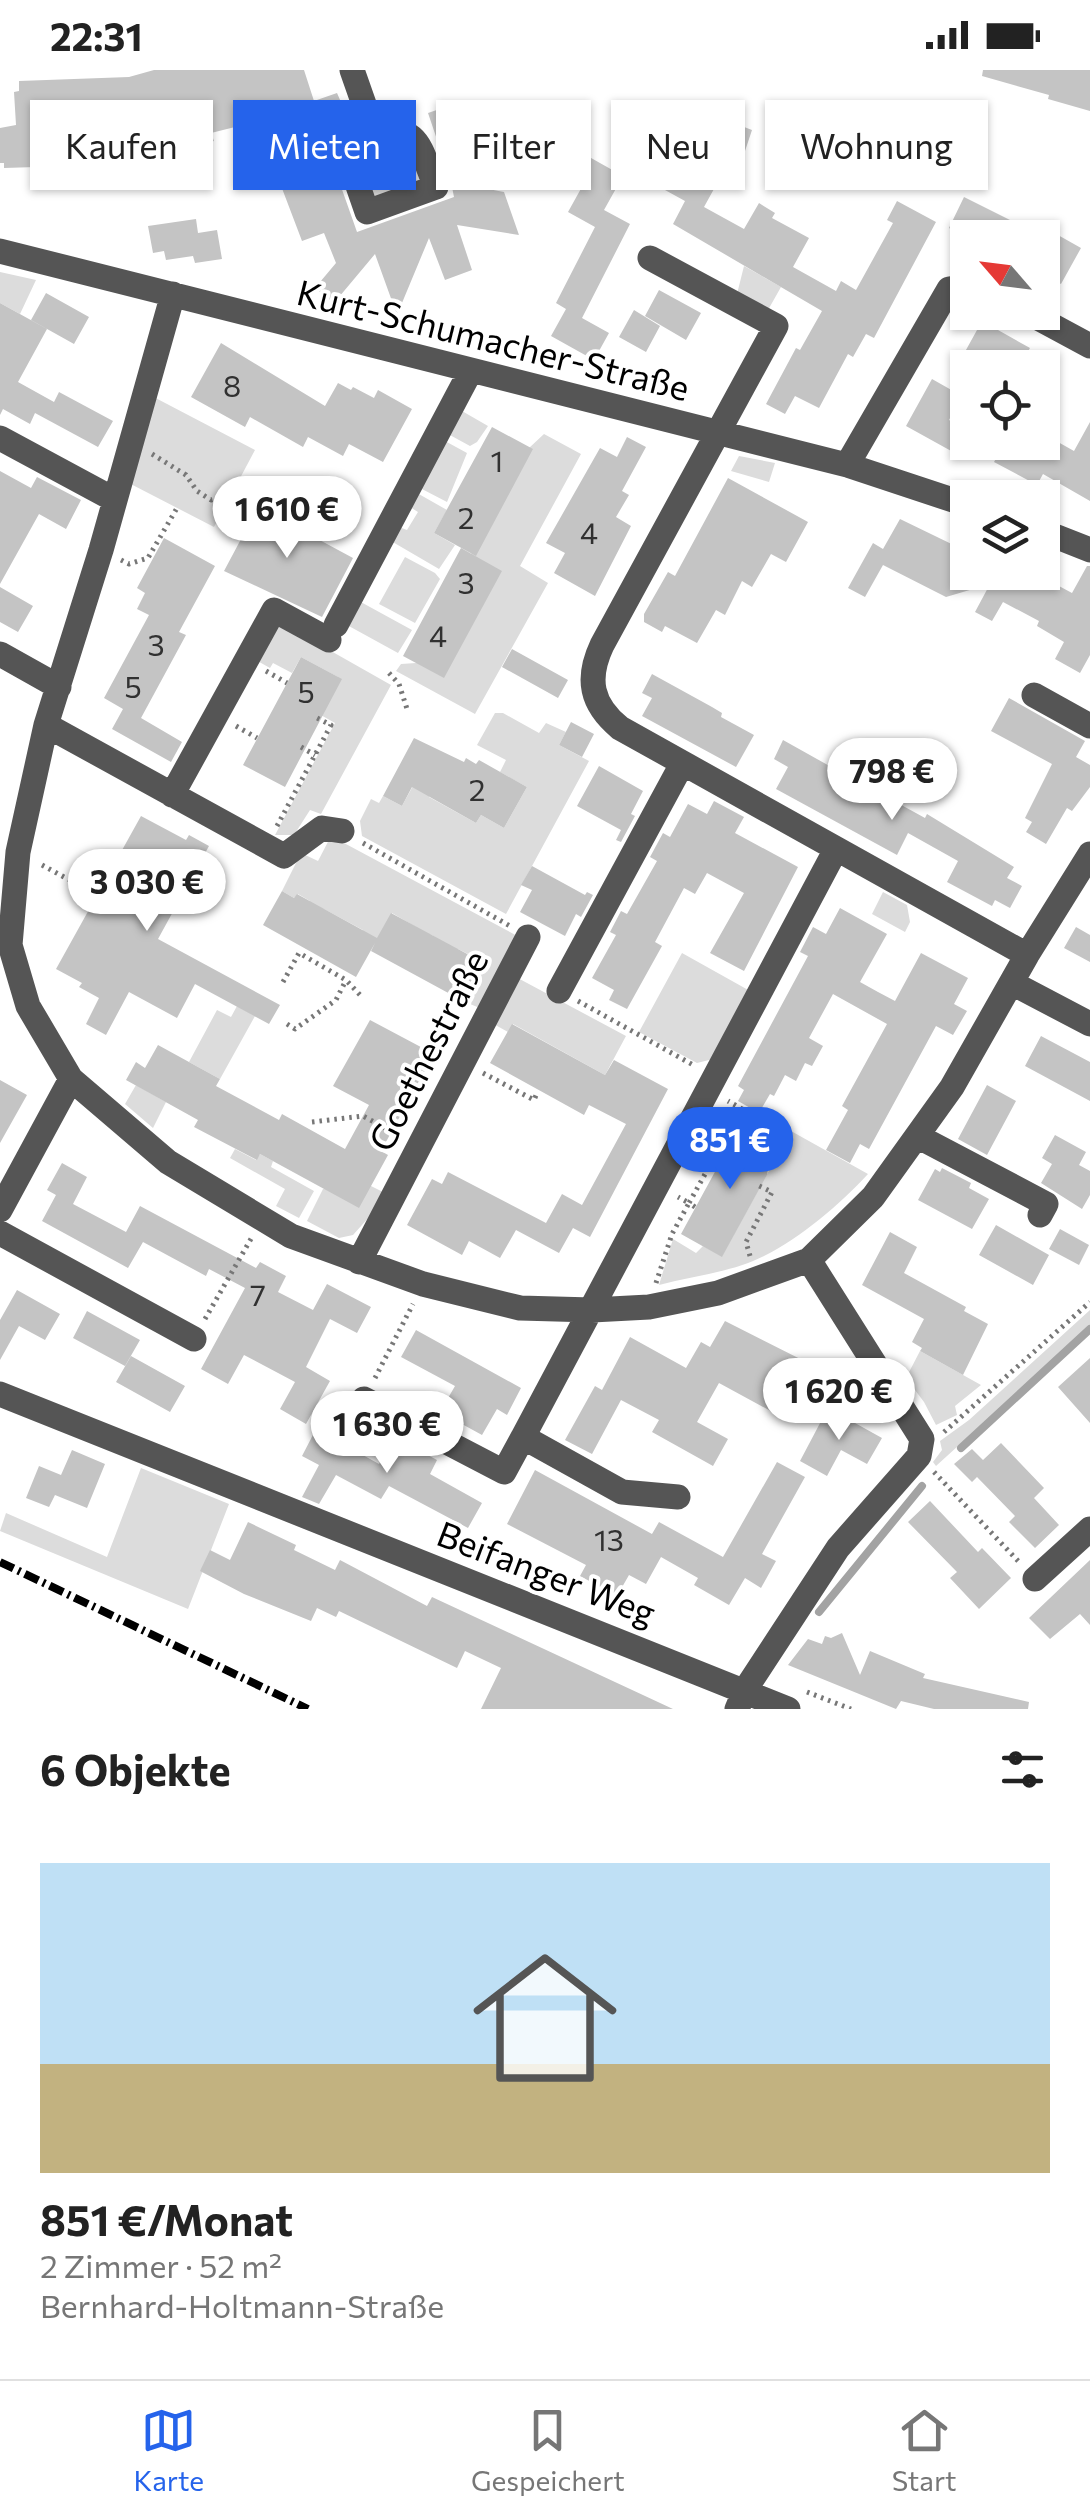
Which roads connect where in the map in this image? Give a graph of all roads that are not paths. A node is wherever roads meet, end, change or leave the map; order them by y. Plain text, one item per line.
1 (352, 70) edge
2 (363, 100) edge
3 (0, 250) edge
4 (650, 258) dead end
5 (950, 289) edge
6 (173, 294) junction
7 (1060, 330) edge
8 (1090, 346) edge
9 (470, 372) junction
10 (719, 435) junction
11 (0, 438) edge
12 (847, 465) junction
13 (950, 499) edge
14 (115, 500) junction
15 (1060, 538) edge
16 (1090, 550) edge
17 (0, 654) edge
18 (59, 687) junction
19 (1034, 695) dead end
20 (46, 726) junction
21 (1090, 726) edge
22 (682, 764) junction
23 (172, 794) junction
24 (342, 831) road end
25 (835, 851) junction
26 (1090, 854) edge
27 (11, 859) edge
28 (528, 936) road end
29 (5, 945) edge
30 (1027, 955) junction
31 (1012, 983) junction
32 (558, 991) road end
33 (1090, 1024) edge
34 (71, 1079) junction
35 (917, 1136) junction
36 (0, 1210) edge
37 (1040, 1214) dead end
38 (0, 1233) edge
39 (809, 1260) junction
40 (359, 1262) junction
41 (592, 1310) junction
42 (194, 1339) road end
43 (0, 1394) edge
44 (364, 1399) road end
45 (524, 1437) junction
46 (678, 1497) dead end
47 (1090, 1529) edge
48 (1035, 1579) road end
49 (741, 1699) edge
50 (788, 1709) edge

1 - 2 street
3 - 6 street, Kurt-Schumacher-Straße
4 - 10 street
5 - 12 street
6 - 9 street, Kurt-Schumacher-Straße
6 - 14 street
7 - 8 street
9 - 10 street, Kurt-Schumacher-Straße
9 - 23 street
10 - 12 street, Kurt-Schumacher-Straße
10 - 22 street
11 - 14 street
12 - 13 street, Kurt-Schumacher-Straße
14 - 18 street
15 - 16 street
17 - 18 street
18 - 20 street
19 - 21 street
20 - 23 street
20 - 27 street
22 - 25 street
22 - 32 street
23 - 24 street
25 - 30 street
25 - 41 street
26 - 30 street
27 - 29 street
28 - 40 street, Goethestraße
29 - 34 street
30 - 31 street
31 - 33 street
31 - 35 street
34 - 36 street
34 - 40 street
35 - 37 street
35 - 39 street
38 - 42 street
39 - 41 street
39 - 49 street
40 - 41 street
41 - 45 street
43 - 49 street, Beifanger Weg
44 - 45 street
45 - 46 street
47 - 48 street
49 - 50 street, Beifanger Weg

